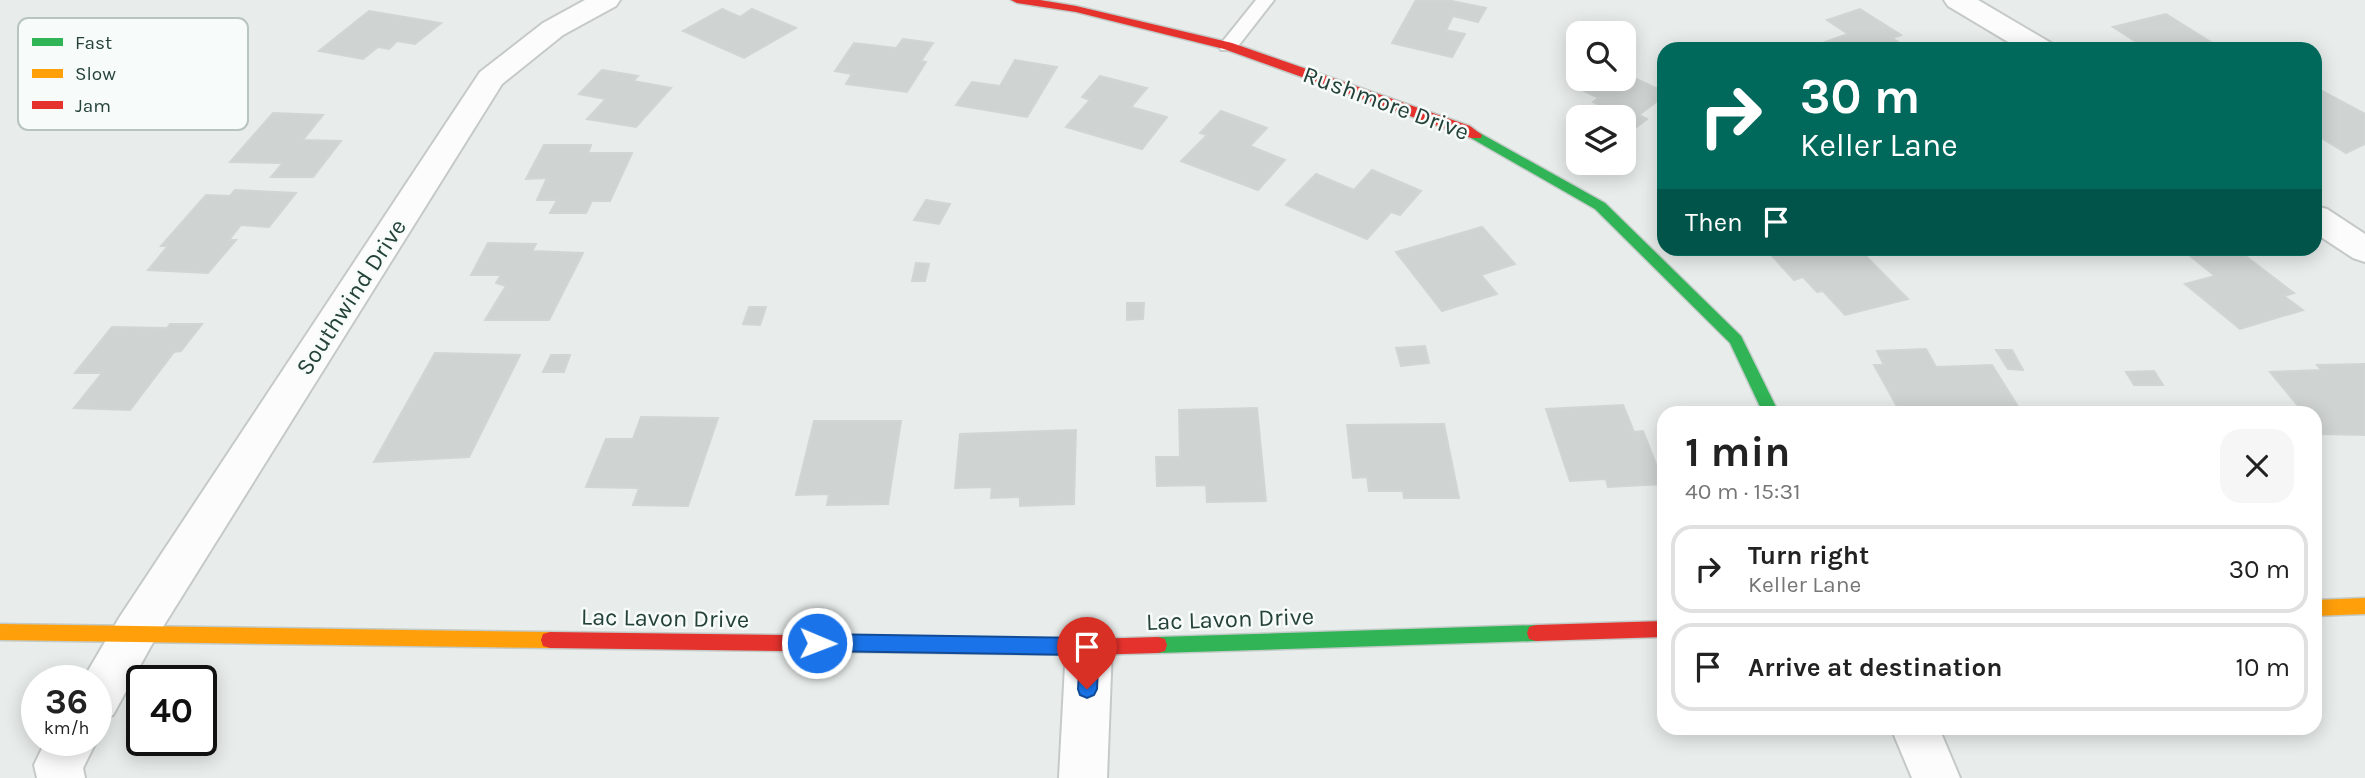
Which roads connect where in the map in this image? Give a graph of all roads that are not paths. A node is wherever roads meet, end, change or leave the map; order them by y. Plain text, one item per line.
1 (606, 0) edge
2 (1017, 0) edge
3 (1265, 0) edge
4 (1958, 0) edge
5 (2029, 42) edge
6 (1228, 46) junction
7 (2322, 222) edge
8 (2365, 250) edge
9 (1768, 406) edge
10 (2365, 606) edge
11 (2322, 608) edge
12 (1657, 629) edge
13 (0, 632) edge
14 (135, 632) junction
15 (1089, 647) junction
16 (112, 672) edge
17 (1918, 735) edge
18 (63, 756) edge
19 (61, 778) edge
20 (1083, 778) edge
21 (1936, 778) edge

1 - 14 street, Southwind Drive
2 - 6 street, Rushmore Drive
3 - 6 lane
4 - 5 street
6 - 9 street, Rushmore Drive
7 - 8 street
10 - 11 street
12 - 15 street, Lac Lavon Drive
13 - 14 street, Lac Lavon Drive
14 - 15 street, Lac Lavon Drive
14 - 16 street, Southwind Drive
15 - 20 street
17 - 21 street
18 - 19 street

